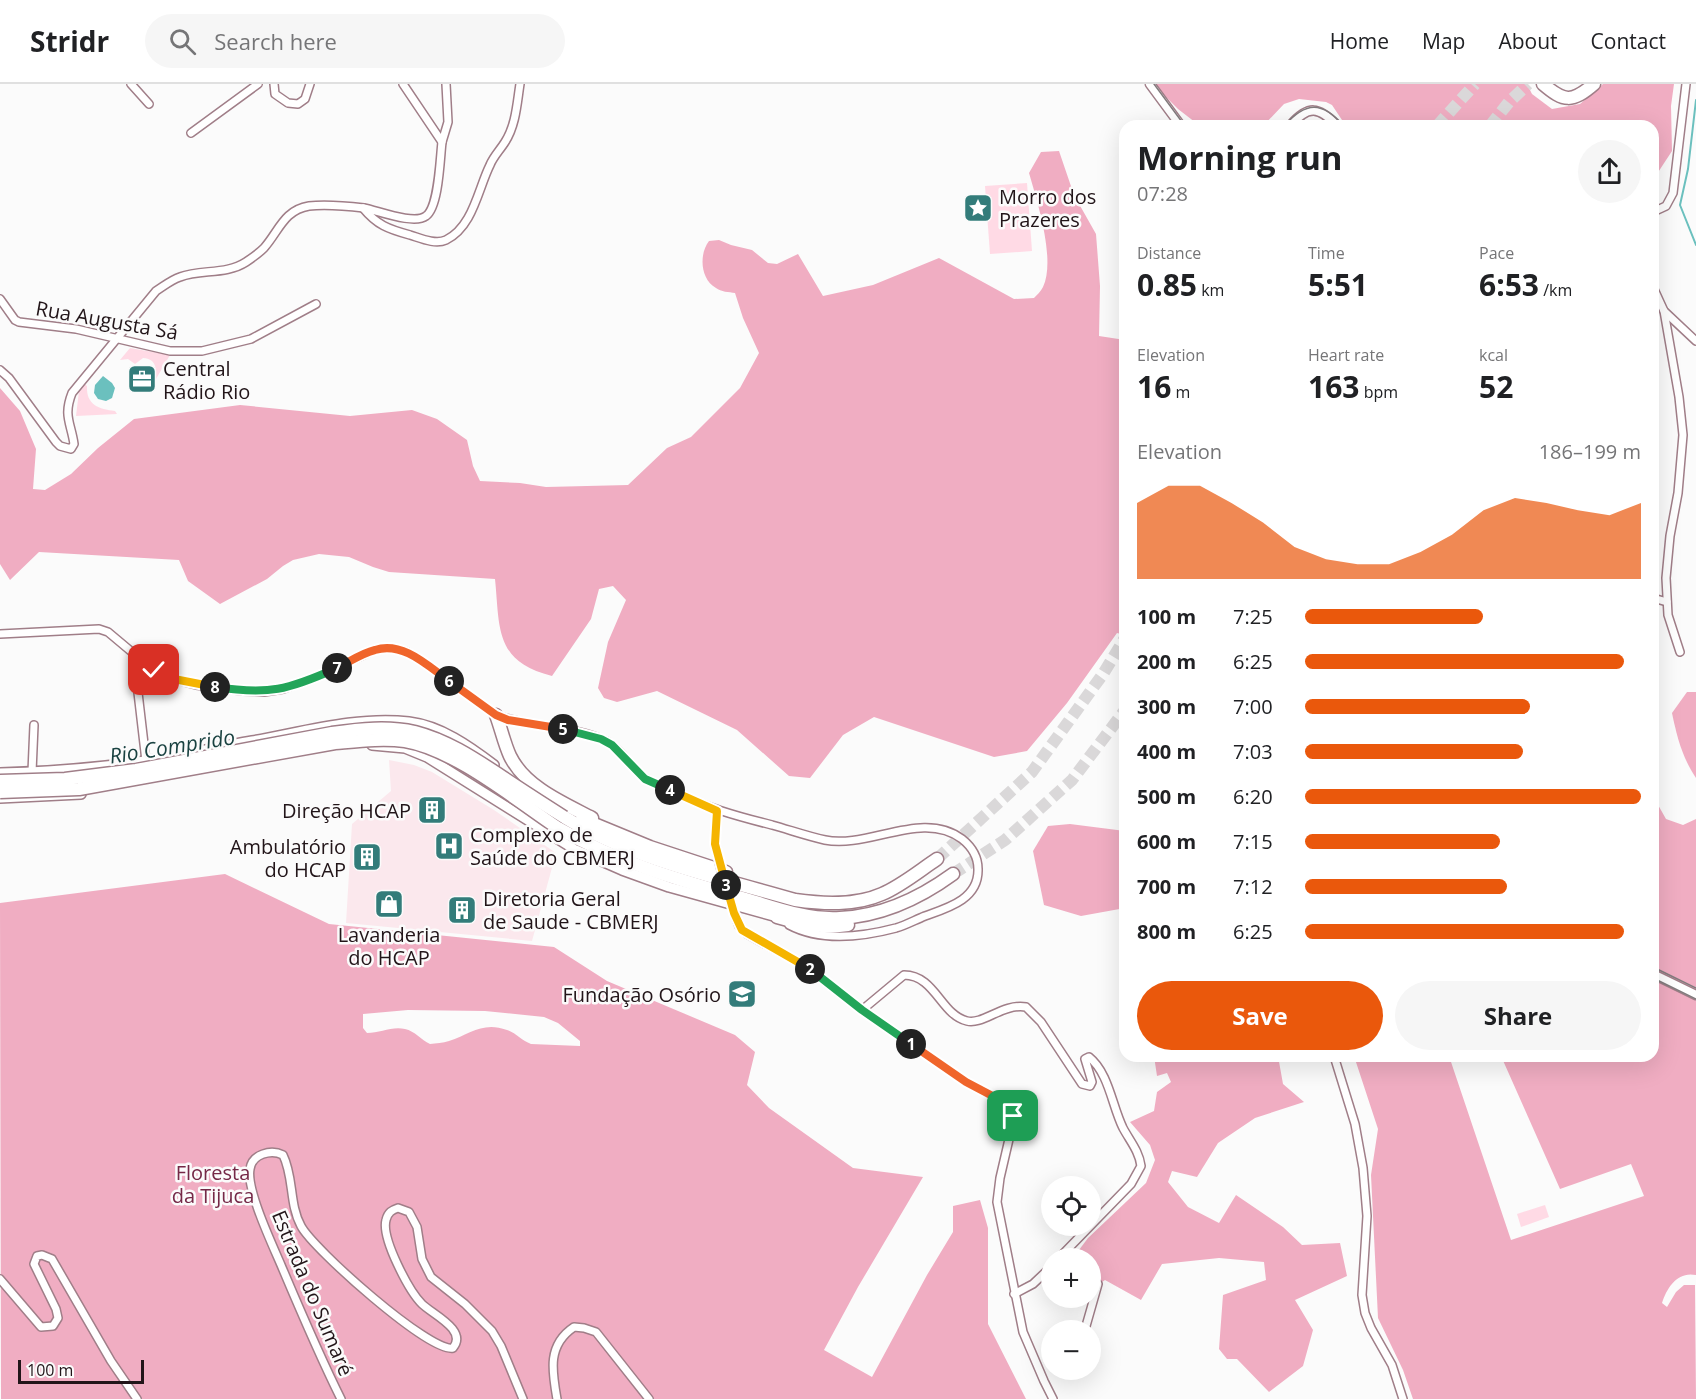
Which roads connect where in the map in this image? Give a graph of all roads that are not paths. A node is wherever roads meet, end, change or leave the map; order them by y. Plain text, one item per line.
1 (131, 84) edge
2 (258, 84) edge
3 (274, 84) edge
4 (310, 84) edge
5 (402, 84) edge
6 (446, 84) edge
7 (520, 84) edge
8 (1150, 84) edge
9 (1543, 84) edge
10 (1594, 84) edge
11 (1686, 84) edge
12 (149, 104) dead end
13 (1177, 120) edge
14 (1296, 120) edge
15 (1331, 120) edge
16 (191, 133) dead end
17 (442, 142) junction
18 (363, 208) junction
19 (1659, 210) edge
20 (0, 299) edge
21 (1659, 300) edge
22 (315, 304) dead end
23 (1664, 311) junction
24 (118, 338) junction
25 (1696, 341) edge
26 (0, 370) edge
27 (1659, 600) edge
28 (1667, 602) junction
29 (0, 634) edge
30 (1680, 652) dead end
31 (135, 667) dead end
32 (496, 715) junction
33 (34, 725) dead end
34 (146, 761) junction
35 (32, 772) junction
36 (0, 773) edge
37 (0, 781) edge
38 (149, 782) junction
39 (0, 792) edge
40 (0, 798) edge
41 (547, 802) junction
42 (717, 811) junction
43 (534, 823) junction
44 (561, 823) junction
45 (650, 847) junction
46 (937, 859) tunnel mouth
47 (954, 874) tunnel mouth
48 (824, 903) junction
49 (902, 904) junction
50 (777, 917) junction
51 (1659, 977) edge
52 (1696, 994) edge
53 (862, 1010) junction
54 (1336, 1062) edge
55 (1070, 1248) edge
56 (1041, 1276) edge
57 (0, 1279) edge
58 (1014, 1294) junction
59 (137, 1399) edge
60 (341, 1399) edge
61 (523, 1399) edge
62 (557, 1399) edge
63 (649, 1399) edge
64 (1053, 1399) edge
65 (1403, 1399) edge

1 - 12 street
2 - 16 street
3 - 4 street
5 - 17 street
6 - 17 street
7 - 18 street
8 - 13 street
9 - 10 highway
11 - 19 street
14 - 15 street
17 - 18 street
18 - 24 street
20 - 24 street, Rua Augusta Sá
21 - 23 street
22 - 24 street, Rua Augusta Sá
23 - 25 street
23 - 28 street
24 - 26 street
27 - 28 street
28 - 30 street
29 - 32 street
31 - 34 street
32 - 42 street
32 - 45 highway
33 - 35 street
34 - 35 main road
34 - 38 main road, bridge
34 - 41 main road
35 - 36 main road
37 - 44 highway, bridge
38 - 40 main road
38 - 43 main road
39 - 44 highway, bridge
41 - 43 main road, bridge
41 - 45 highway
42 - 50 street
42 - 53 street, bridge
43 - 50 main road
44 - 48 highway
44 - 49 highway
45 - 48 highway
46 - 48 highway
47 - 49 highway
49 - 50 highway
51 - 52 street
53 - 55 street
53 - 58 street
54 - 65 street
56 - 58 street
57 - 59 street
58 - 64 street
60 - 61 street, Estrada do Sumaré
62 - 63 street

